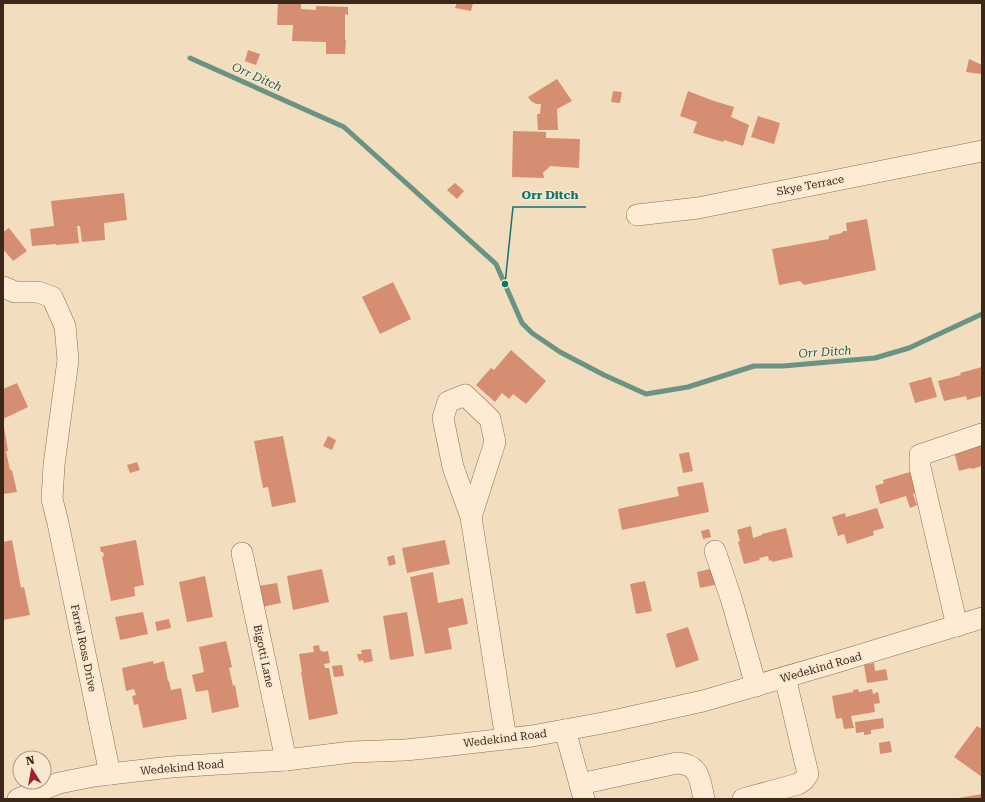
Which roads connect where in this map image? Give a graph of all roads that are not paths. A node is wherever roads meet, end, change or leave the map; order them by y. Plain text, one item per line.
1 (982, 151) edge
2 (637, 215) dead end
3 (3, 287) edge
4 (982, 434) edge
5 (471, 517) junction
6 (715, 551) dead end
7 (242, 553) dead end
8 (982, 618) edge
9 (957, 626) junction
10 (785, 677) junction
11 (756, 686) junction
12 (565, 730) junction
13 (506, 739) junction
14 (286, 760) junction
15 (110, 774) junction
16 (582, 791) edge
17 (18, 799) edge
18 (704, 799) edge
19 (743, 799) edge

1 - 2 street, Skye Terrace
3 - 15 street, Farrel Ross Drive
4 - 9 street
5 - 5 street
5 - 13 street
6 - 11 street
7 - 14 street, Bigotti Lane
8 - 9 street, Wedekind Road
9 - 10 street, Wedekind Road
10 - 11 street, Wedekind Road
10 - 19 street
11 - 12 street, Wedekind Road
12 - 13 street, Wedekind Road
12 - 16 street
13 - 14 street, Wedekind Road
14 - 15 street, Wedekind Road
15 - 17 street, Wedekind Road
16 - 18 street

